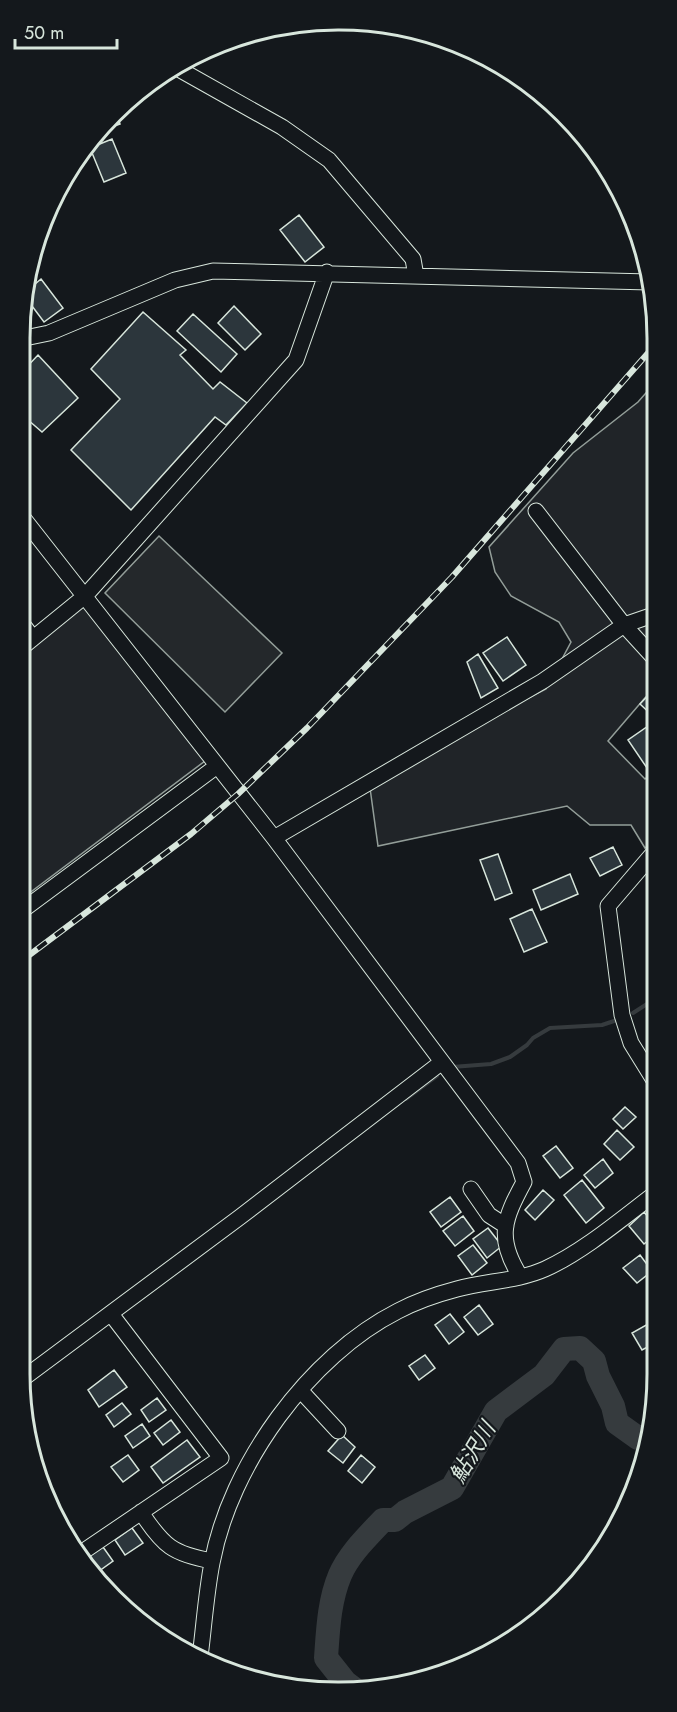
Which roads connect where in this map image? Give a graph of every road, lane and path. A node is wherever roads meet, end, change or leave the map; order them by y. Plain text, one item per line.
1 (183, 71) edge
2 (327, 273) junction
3 (416, 276) junction
4 (642, 282) edge
5 (30, 337) edge
6 (536, 511) dead end
7 (30, 527) edge
8 (85, 596) junction
9 (647, 617) edge
10 (624, 625) junction
11 (30, 634) edge
12 (33, 638) junction
13 (30, 641) edge
14 (647, 650) edge
15 (217, 766) junction
16 (274, 838) junction
17 (647, 860) edge
18 (30, 905) edge
19 (442, 1062) junction
20 (647, 1068) edge
21 (471, 1189) dead end
22 (647, 1200) edge
23 (506, 1226) junction
24 (520, 1276) junction
25 (111, 1314) junction
26 (30, 1373) edge
27 (301, 1391) junction
28 (338, 1431) dead end
29 (141, 1512) junction
30 (86, 1550) edge
31 (212, 1561) junction
32 (201, 1649) edge

1 - 3 street
2 - 3 street
2 - 5 street
2 - 8 street
3 - 4 street
6 - 10 street
7 - 8 street
8 - 12 street
8 - 15 street
9 - 10 street
10 - 14 street
10 - 16 street
11 - 12 street
12 - 13 street
15 - 16 street
15 - 18 street
16 - 19 street
17 - 20 street
19 - 23 street
19 - 25 street
21 - 23 street
22 - 24 street
23 - 24 street
24 - 27 street
25 - 26 street
25 - 29 street
27 - 28 street
27 - 31 street
29 - 30 street
29 - 31 street
31 - 32 street

